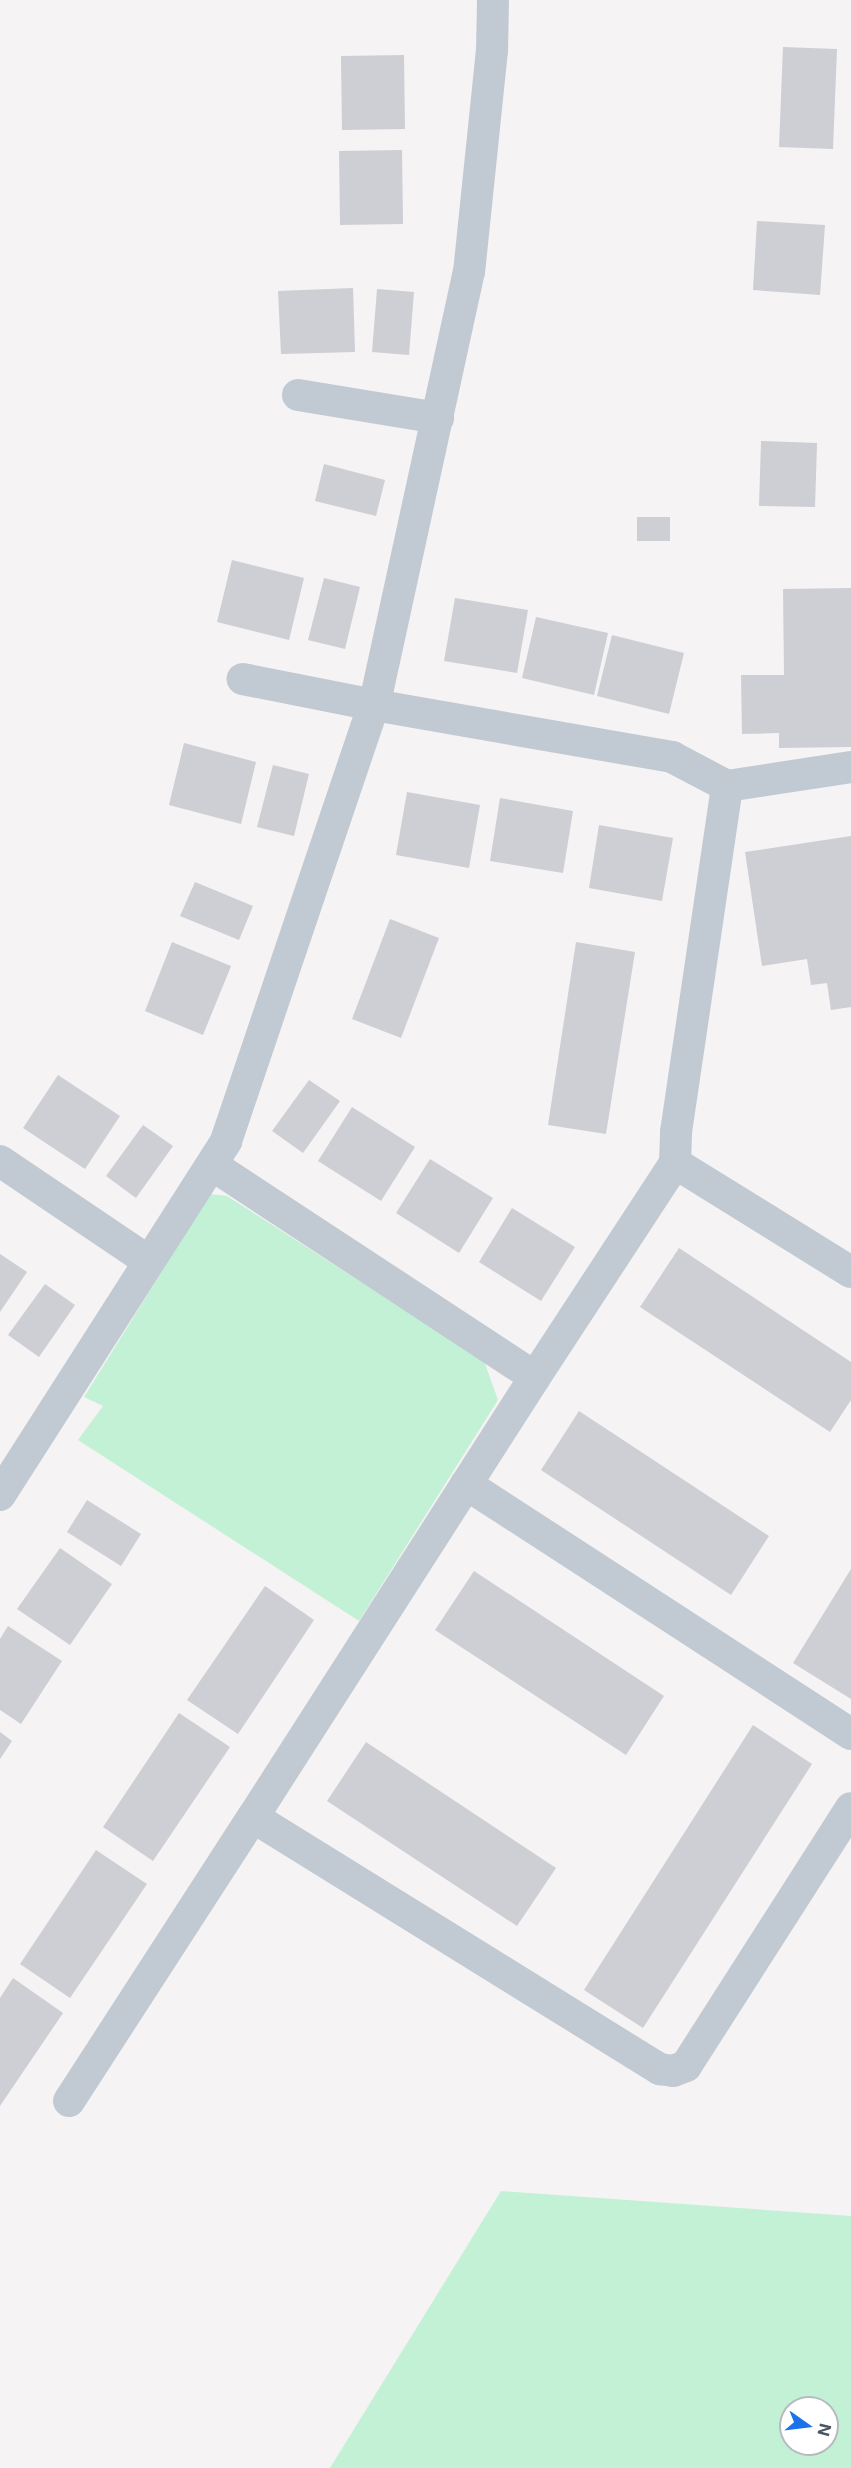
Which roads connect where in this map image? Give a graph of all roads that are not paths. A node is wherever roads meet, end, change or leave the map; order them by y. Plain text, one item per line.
1 (493, 0) edge
2 (297, 395) dead end
3 (438, 418) junction
4 (243, 679) dead end
5 (374, 705) junction
6 (851, 767) edge
7 (727, 786) junction
8 (0, 1161) edge
9 (675, 1163) junction
10 (212, 1165) junction
11 (147, 1260) junction
12 (851, 1272) edge
13 (535, 1377) junction
14 (466, 1484) junction
15 (0, 1495) edge
16 (851, 1734) edge
17 (851, 1808) edge
18 (252, 1817) junction
19 (69, 2101) dead end

1 - 3 street
2 - 3 street
3 - 5 street
4 - 5 street
5 - 7 street
5 - 10 street
6 - 7 street
7 - 9 street
8 - 11 street
9 - 12 street
9 - 13 street
10 - 11 street
10 - 13 street
11 - 15 street
13 - 14 street
14 - 16 street
14 - 18 street
17 - 18 street
18 - 19 street

